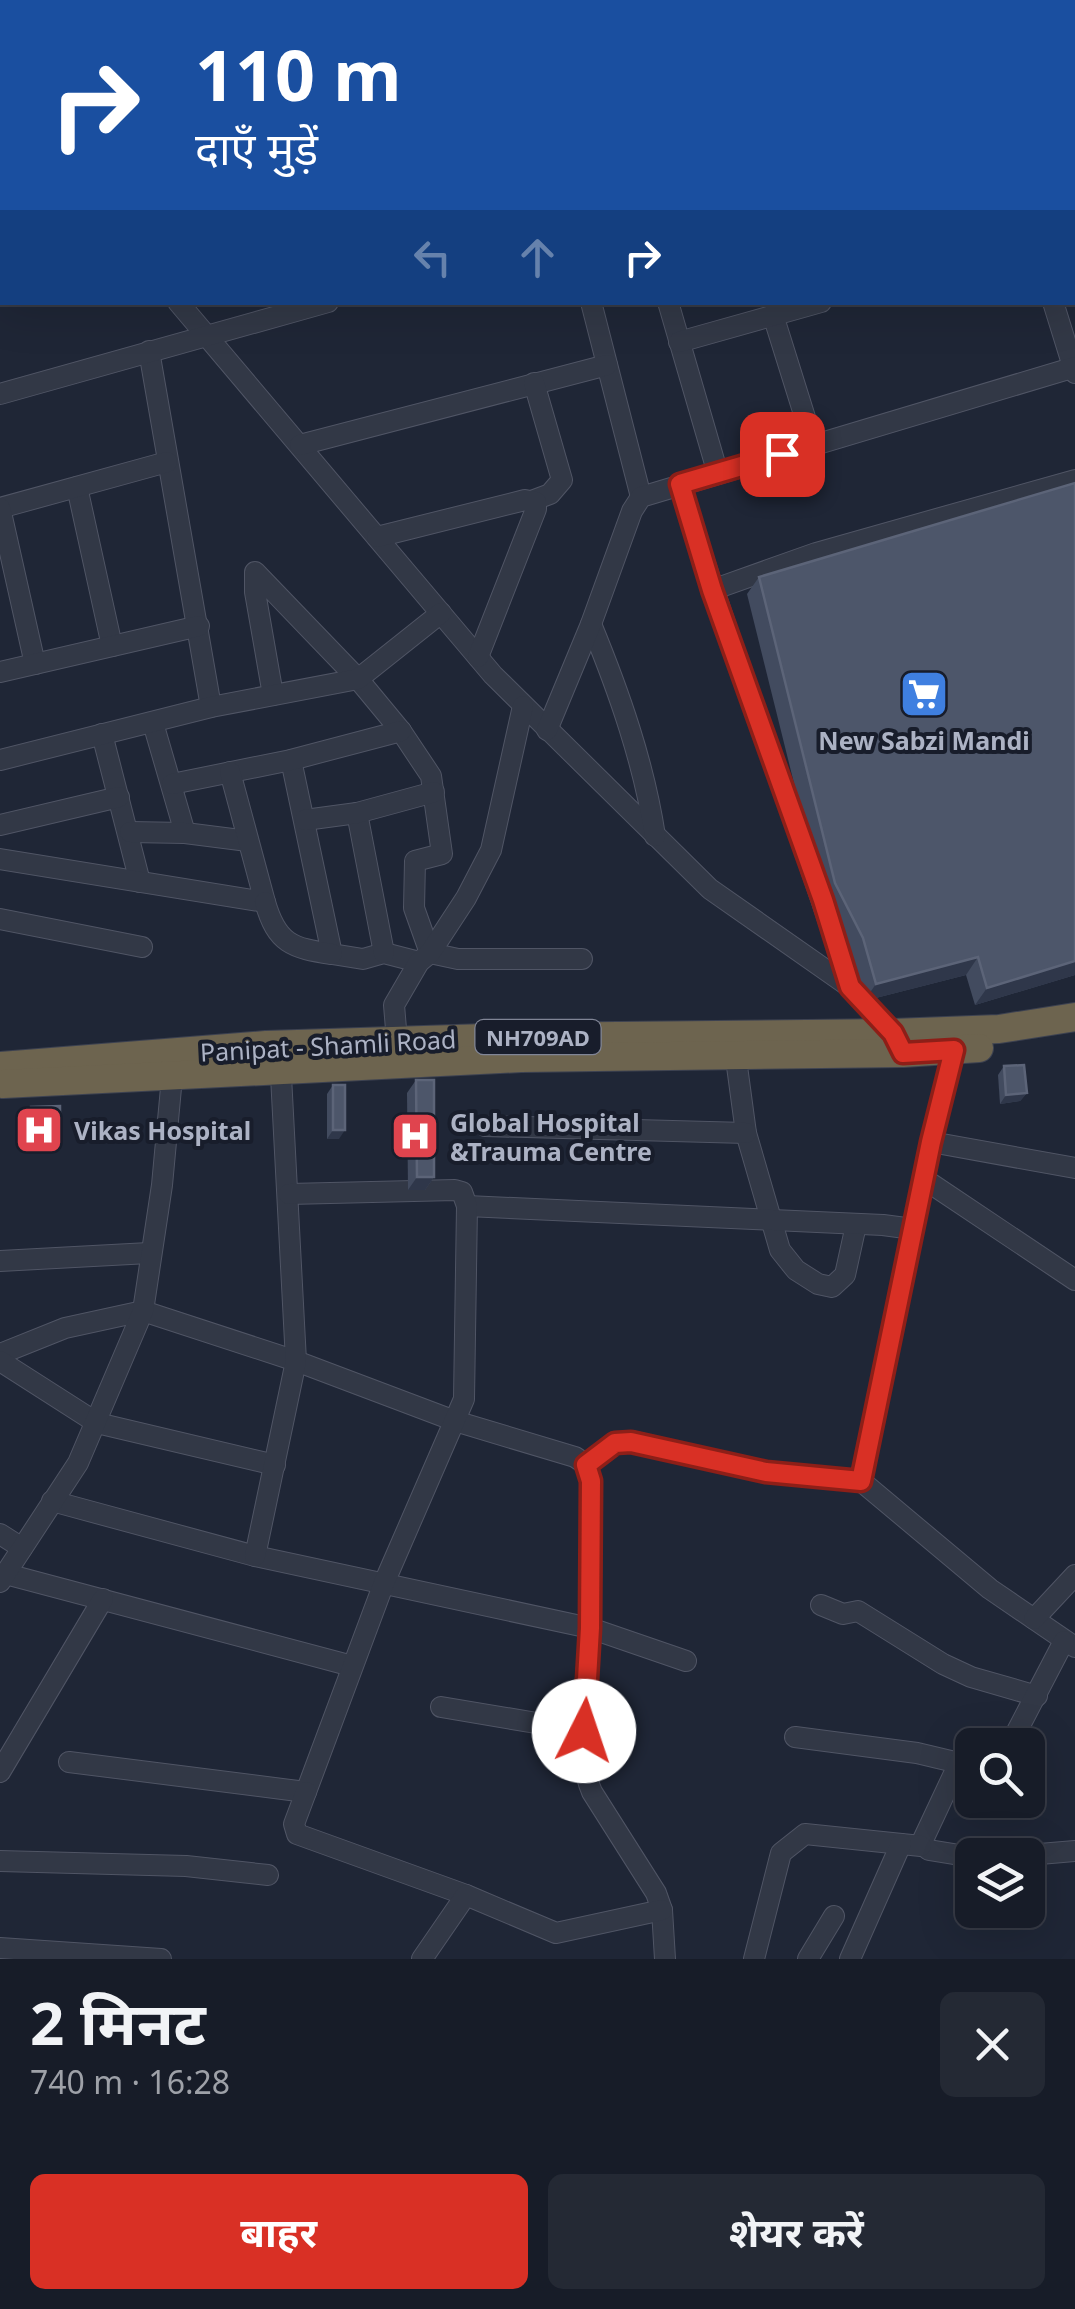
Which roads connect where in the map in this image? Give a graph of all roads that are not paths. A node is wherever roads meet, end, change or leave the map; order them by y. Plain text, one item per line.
1 (180, 305) edge
2 (318, 305) edge
3 (592, 305) edge
4 (669, 305) edge
5 (811, 305) edge
6 (1053, 305) edge
7 (773, 316) junction
8 (205, 338) junction
9 (679, 342) junction
10 (149, 351) junction
11 (606, 365) junction
12 (1074, 369) edge
13 (534, 383) junction
14 (0, 394) edge
15 (813, 443) junction
16 (300, 445) junction
17 (168, 462) junction
18 (718, 474) junction
19 (1075, 480) edge
20 (680, 484) junction
21 (76, 486) junction
22 (641, 496) junction
23 (534, 500) junction
24 (0, 508) edge
25 (377, 537) junction
26 (712, 590) junction
27 (441, 614) junction
28 (591, 624) junction
29 (199, 626) junction
30 (112, 646) junction
31 (478, 658) junction
32 (34, 664) junction
33 (0, 672) edge
34 (358, 679) junction
35 (273, 696) junction
36 (524, 706) junction
37 (211, 707) junction
38 (153, 723) junction
39 (547, 730) junction
40 (401, 731) junction
41 (102, 734) junction
42 (0, 760) edge
43 (291, 760) junction
44 (230, 772) junction
45 (172, 784) junction
46 (434, 792) junction
47 (119, 798) junction
48 (357, 813) junction
49 (305, 820) junction
50 (0, 825) edge
51 (130, 832) junction
52 (185, 833) junction
53 (655, 836) junction
54 (248, 841) junction
55 (0, 859) edge
56 (140, 882) junction
57 (264, 902) junction
58 (0, 918) edge
59 (142, 947) dead end
60 (384, 952) junction
61 (332, 954) junction
62 (425, 958) junction
63 (582, 959) dead end
64 (850, 987) junction
65 (1075, 1017) edge
66 (1075, 1036) edge
67 (397, 1041) junction
68 (898, 1043) junction
69 (734, 1046) junction
70 (954, 1050) junction
71 (280, 1056) junction
72 (0, 1066) edge
73 (172, 1077) junction
74 (0, 1084) edge
75 (485, 1126) dead end
76 (746, 1134) junction
77 (931, 1142) junction
78 (1075, 1168) edge
79 (924, 1178) junction
80 (289, 1194) junction
81 (467, 1206) junction
82 (772, 1221) junction
83 (856, 1225) junction
84 (913, 1230) junction
85 (149, 1253) junction
86 (0, 1261) edge
87 (1075, 1280) edge
88 (143, 1311) junction
89 (0, 1358) edge
90 (296, 1361) junction
91 (455, 1421) junction
92 (96, 1422) junction
93 (275, 1465) junction
94 (586, 1465) junction
95 (861, 1481) junction
96 (52, 1501) junction
97 (0, 1534) edge
98 (22, 1548) junction
99 (255, 1556) junction
100 (1075, 1575) edge
101 (3, 1578) edge
102 (384, 1583) junction
103 (103, 1599) junction
104 (821, 1605) dead end
105 (1034, 1618) junction
106 (590, 1628) junction
107 (1069, 1644) edge
108 (686, 1661) dead end
109 (352, 1666) junction
110 (1037, 1696) junction
111 (441, 1707) dead end
112 (1019, 1728) edge
113 (584, 1731) junction
114 (795, 1737) dead end
115 (955, 1759) edge
116 (70, 1762) dead end
117 (0, 1772) edge
118 (955, 1779) edge
119 (306, 1792) junction
120 (911, 1845) junction
121 (1075, 1851) edge
122 (955, 1854) edge
123 (1045, 1854) edge
124 (0, 1861) edge
125 (268, 1875) dead end
126 (466, 1895) junction
127 (662, 1910) junction
128 (834, 1916) dead end
129 (0, 1948) edge
130 (161, 1959) edge
131 (422, 1959) edge
132 (665, 1959) edge
133 (754, 1959) edge
134 (808, 1959) edge
135 (850, 1959) edge

1 - 8 street
2 - 8 street
3 - 11 street
4 - 9 street
5 - 7 street
6 - 12 street
7 - 9 street
7 - 15 street
8 - 10 street
8 - 16 street
9 - 18 street
10 - 14 street
10 - 17 street
11 - 13 street
11 - 22 street
12 - 15 street
13 - 16 street
13 - 23 street
15 - 18 street
16 - 25 street
17 - 21 street
17 - 29 street
18 - 20 street
19 - 26 street
20 - 22 street
20 - 26 street
21 - 24 street
21 - 30 street
22 - 28 street
23 - 25 street
23 - 31 street
24 - 32 street
25 - 27 street
26 - 64 street
27 - 31 street
27 - 34 street
28 - 39 street
28 - 53 street
29 - 30 street
29 - 37 street
30 - 32 street
31 - 36 street
32 - 33 street
34 - 35 street
34 - 35 street
34 - 40 street
35 - 37 street
36 - 39 street
36 - 62 street
37 - 38 street
38 - 41 street
38 - 45 street
39 - 53 street
40 - 43 street
40 - 46 street
41 - 42 street
41 - 47 street
43 - 44 street
43 - 49 street
44 - 45 street
44 - 54 street
45 - 52 street
46 - 48 street
46 - 62 street
47 - 50 street
47 - 51 street
48 - 49 street
48 - 60 street
49 - 61 street
51 - 52 street
51 - 56 street
52 - 54 street
53 - 64 street
54 - 57 street
55 - 56 street
56 - 57 street
57 - 61 street
58 - 59 street
60 - 61 street
60 - 62 street
62 - 63 street
62 - 67 street
64 - 68 street
65 - 68 highway, Panipat - Shamli Road / NH709AD
66 - 70 highway, Panipat - Shamli Road / NH709AD
67 - 69 highway, Panipat - Shamli Road / NH709AD
67 - 71 highway, Panipat - Shamli Road / NH709AD
68 - 69 highway, Panipat - Shamli Road / NH709AD
68 - 70 highway, Panipat - Shamli Road / NH709AD
69 - 71 highway, Panipat - Shamli Road / NH709AD
69 - 76 street
70 - 77 street
71 - 72 highway, Panipat - Shamli Road / NH709AD
71 - 73 highway, Panipat - Shamli Road / NH709AD
71 - 80 street
73 - 74 highway, Panipat - Shamli Road / NH709AD
73 - 85 street
75 - 76 street
76 - 82 street
77 - 78 street
77 - 79 street
79 - 84 street
79 - 87 street
80 - 81 street
80 - 90 street
81 - 82 street
81 - 91 street
82 - 83 street
82 - 83 street
83 - 84 street
84 - 95 street
85 - 86 street
85 - 88 street
88 - 89 street
88 - 90 street
88 - 92 street
89 - 92 street
90 - 91 street
90 - 93 street
91 - 94 street
91 - 102 street
92 - 93 street
92 - 96 street
93 - 99 street
94 - 95 street
94 - 106 street
95 - 105 street
96 - 98 street
96 - 99 street
97 - 98 street
98 - 101 street
99 - 102 street
100 - 105 street
101 - 103 street
102 - 106 street
102 - 109 street
103 - 109 street
103 - 117 street
104 - 110 street
105 - 107 street
106 - 108 street
106 - 113 street
107 - 110 street
109 - 119 street
110 - 112 street
111 - 113 street
113 - 127 street
114 - 115 street
116 - 119 street
118 - 120 street
119 - 126 street
120 - 122 street
120 - 133 street
120 - 135 street
121 - 123 street
124 - 125 street
126 - 127 street
126 - 131 street
127 - 132 street
128 - 134 street
129 - 130 street

